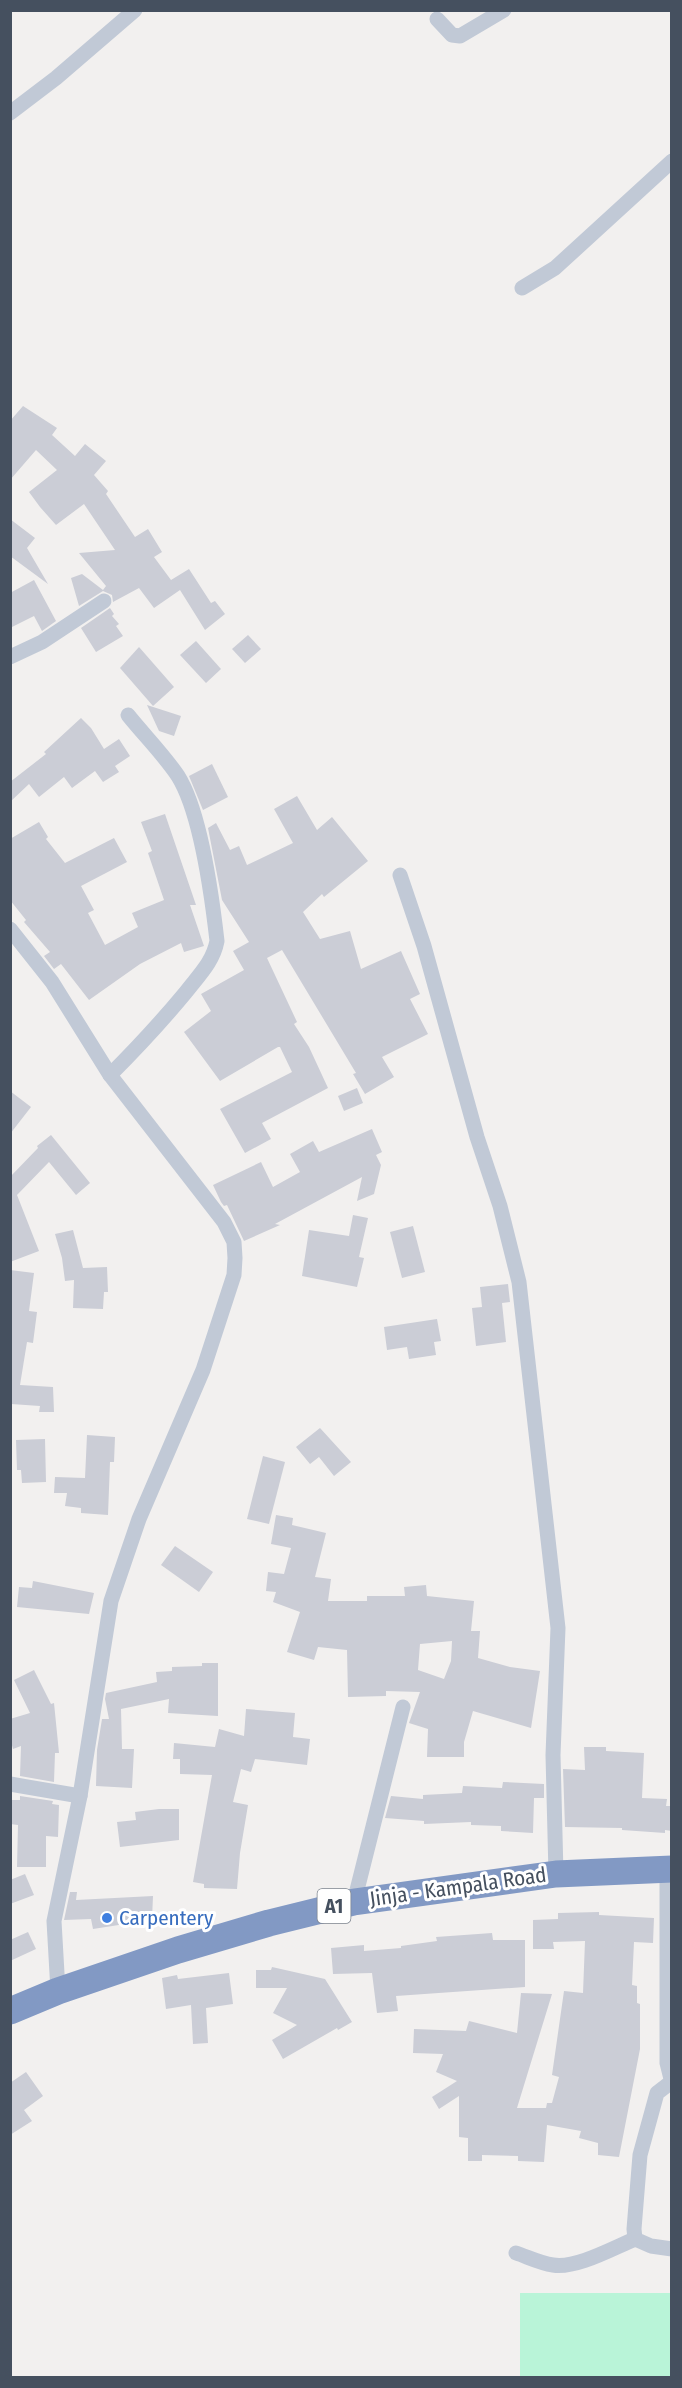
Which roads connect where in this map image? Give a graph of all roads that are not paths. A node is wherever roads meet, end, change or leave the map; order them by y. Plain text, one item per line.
1 (135, 10) edge
2 (504, 10) edge
3 (437, 20) dead end
4 (10, 113) edge
5 (672, 161) edge
6 (522, 288) dead end
7 (104, 601) dead end
8 (12, 654) edge
9 (128, 716) dead end
10 (400, 875) dead end
11 (10, 928) edge
12 (111, 1075) junction
13 (403, 1707) dead end
14 (10, 1784) edge
15 (80, 1796) junction
16 (669, 1869) edge
17 (556, 1874) junction
18 (354, 1902) junction
19 (58, 1991) junction
20 (10, 2011) edge
21 (671, 2083) edge
22 (635, 2239) junction
23 (672, 2249) edge
24 (516, 2253) dead end

1 - 4 street
2 - 3 street
5 - 6 street
7 - 8 street
9 - 12 street
10 - 17 street
11 - 12 street
12 - 15 street
13 - 18 street
14 - 15 street
15 - 19 street
16 - 17 highway, Jinja - Kampala Road / A1
16 - 21 street
17 - 18 highway, Jinja - Kampala Road / A1
18 - 19 highway, Jinja - Kampala Road / A1
19 - 20 highway, Jinja - Kampala Road / A1
21 - 22 street
22 - 23 street
22 - 24 street

